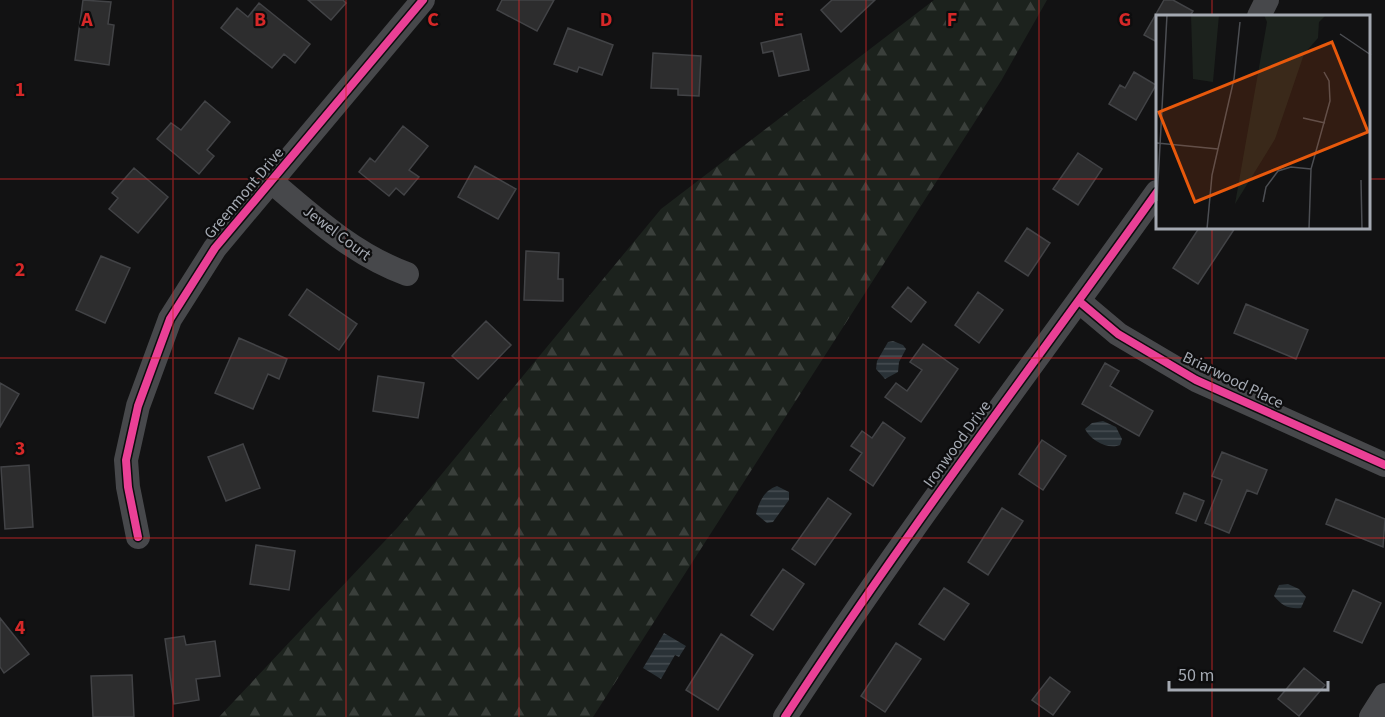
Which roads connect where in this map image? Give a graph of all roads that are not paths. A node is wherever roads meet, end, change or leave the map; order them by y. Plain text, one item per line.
1 (423, 0) edge
2 (1267, 0) edge
3 (1260, 15) edge
4 (272, 182) junction
5 (1156, 193) edge
6 (407, 274) dead end
7 (1080, 302) junction
8 (1385, 465) edge
9 (138, 537) dead end
10 (1385, 695) edge
11 (785, 717) edge
12 (1371, 717) edge

1 - 4 street, Greenmont Drive
2 - 3 street
4 - 6 street, Jewel Court
4 - 9 street, Greenmont Drive
5 - 7 street, Ironwood Drive
7 - 8 street, Briarwood Place
7 - 11 street, Ironwood Drive
10 - 12 street

